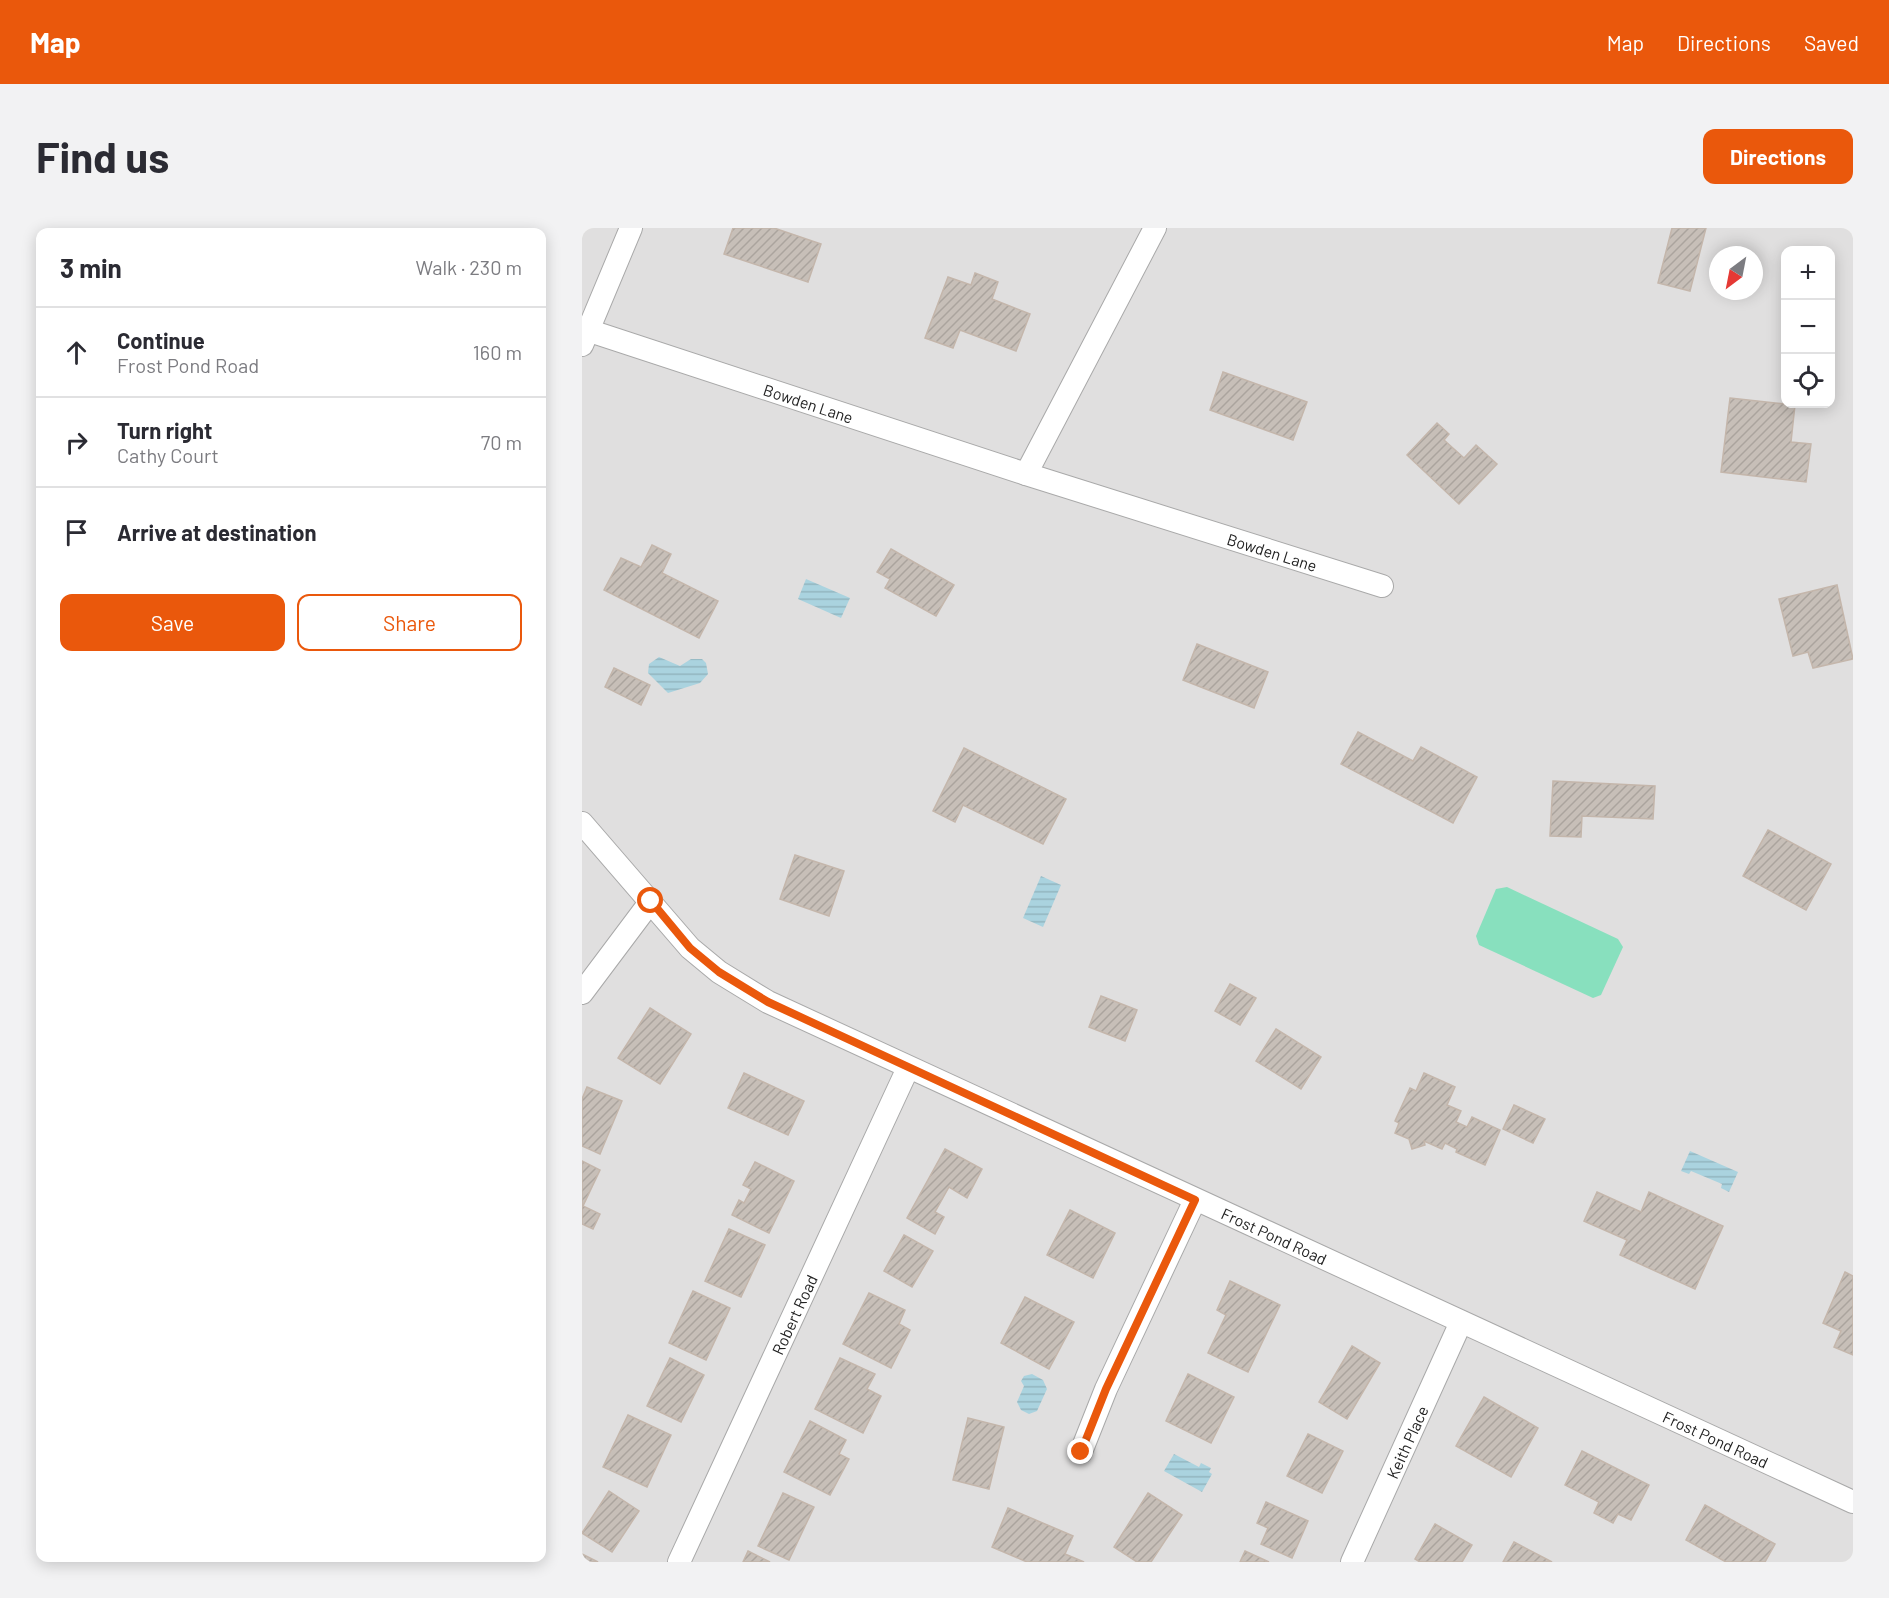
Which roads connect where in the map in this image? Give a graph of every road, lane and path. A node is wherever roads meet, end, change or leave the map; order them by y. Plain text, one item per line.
1 (631, 228) edge
2 (1155, 228) edge
3 (586, 338) edge
4 (1026, 474) junction
5 (1382, 586) dead end
6 (582, 823) edge
7 (651, 901) junction
8 (582, 993) edge
9 (908, 1068) junction
10 (1195, 1200) junction
11 (1461, 1322) junction
12 (1081, 1452) dead end
13 (1853, 1502) edge
14 (680, 1562) edge
15 (1352, 1562) edge

1 - 3 street
2 - 4 street
3 - 4 street, Bowden Lane
4 - 5 street, Bowden Lane
6 - 7 street, Frost Pond Road
7 - 8 street
7 - 9 street, Frost Pond Road
9 - 10 street, Frost Pond Road
9 - 14 street, Robert Road
10 - 11 street, Frost Pond Road
10 - 12 street
11 - 13 street, Frost Pond Road
11 - 15 street, Keith Place

